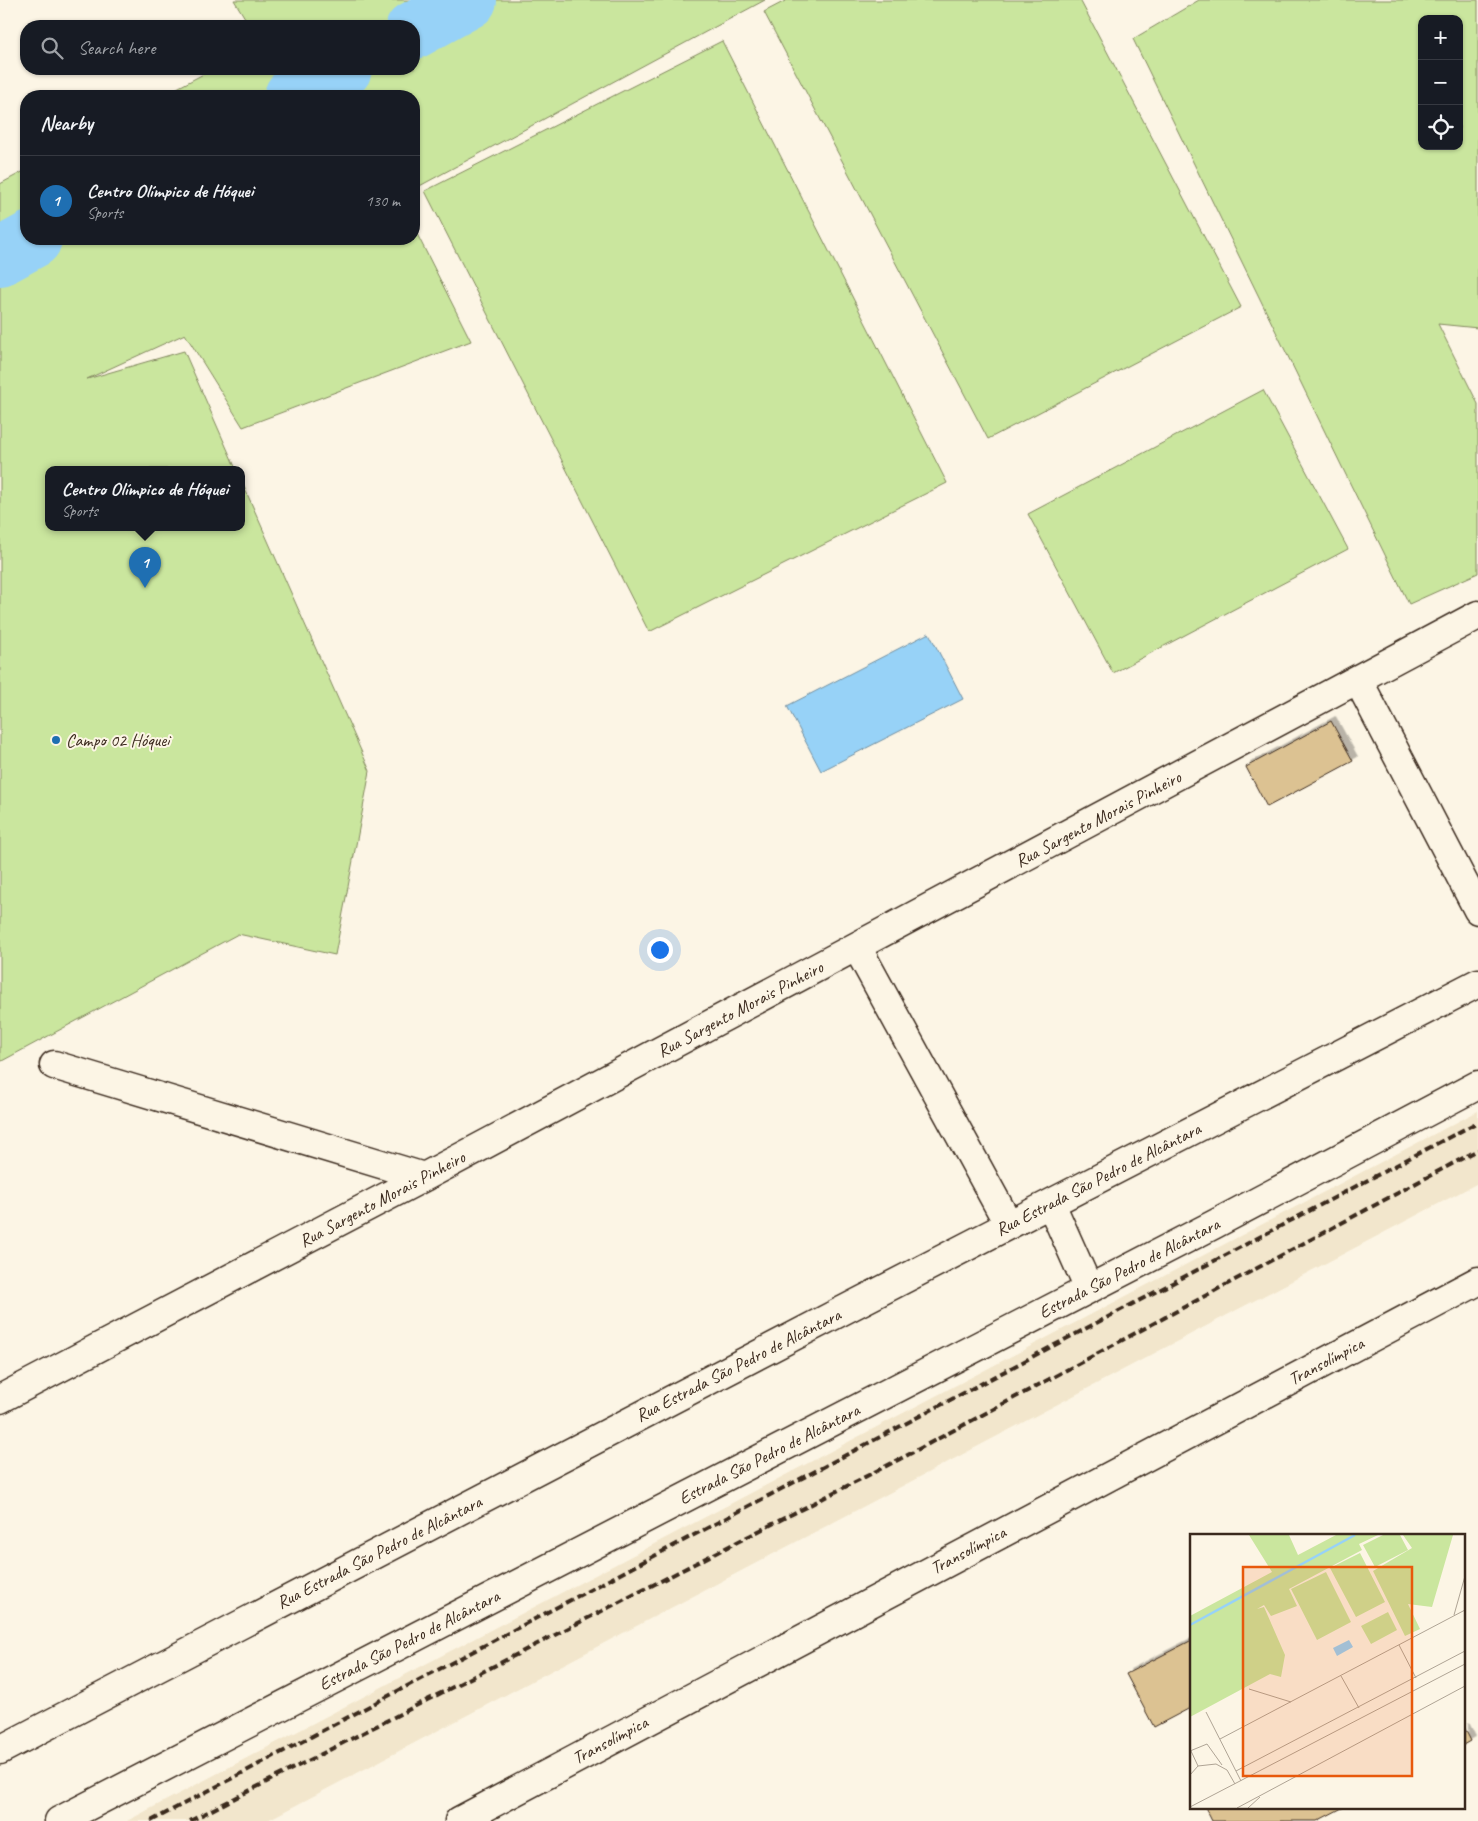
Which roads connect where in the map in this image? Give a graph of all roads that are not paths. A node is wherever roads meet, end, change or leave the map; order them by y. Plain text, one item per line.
1 (1478, 615) edge
2 (1358, 680) junction
3 (1478, 910) edge
4 (857, 947) junction
5 (1478, 983) edge
6 (54, 1065) dead end
7 (1478, 1085) edge
8 (424, 1177) junction
9 (1050, 1204) junction
10 (1009, 1225) junction
11 (1478, 1281) edge
12 (1089, 1289) junction
13 (0, 1399) edge
14 (0, 1750) edge
15 (59, 1821) edge
16 (459, 1821) edge

1 - 2 street, Rua Sargento Morais Pinheiro
2 - 3 street
2 - 4 street, Rua Sargento Morais Pinheiro
4 - 8 street, Rua Sargento Morais Pinheiro
4 - 10 street
5 - 9 street, Rua Estrada São Pedro de Alcântara
6 - 8 street
7 - 12 street, Estrada São Pedro de Alcântara
8 - 13 street, Rua Sargento Morais Pinheiro
9 - 10 street, Rua Estrada São Pedro de Alcântara
9 - 12 street
10 - 14 street, Rua Estrada São Pedro de Alcântara
11 - 16 street, Transolímpica
12 - 15 street, Estrada São Pedro de Alcântara

